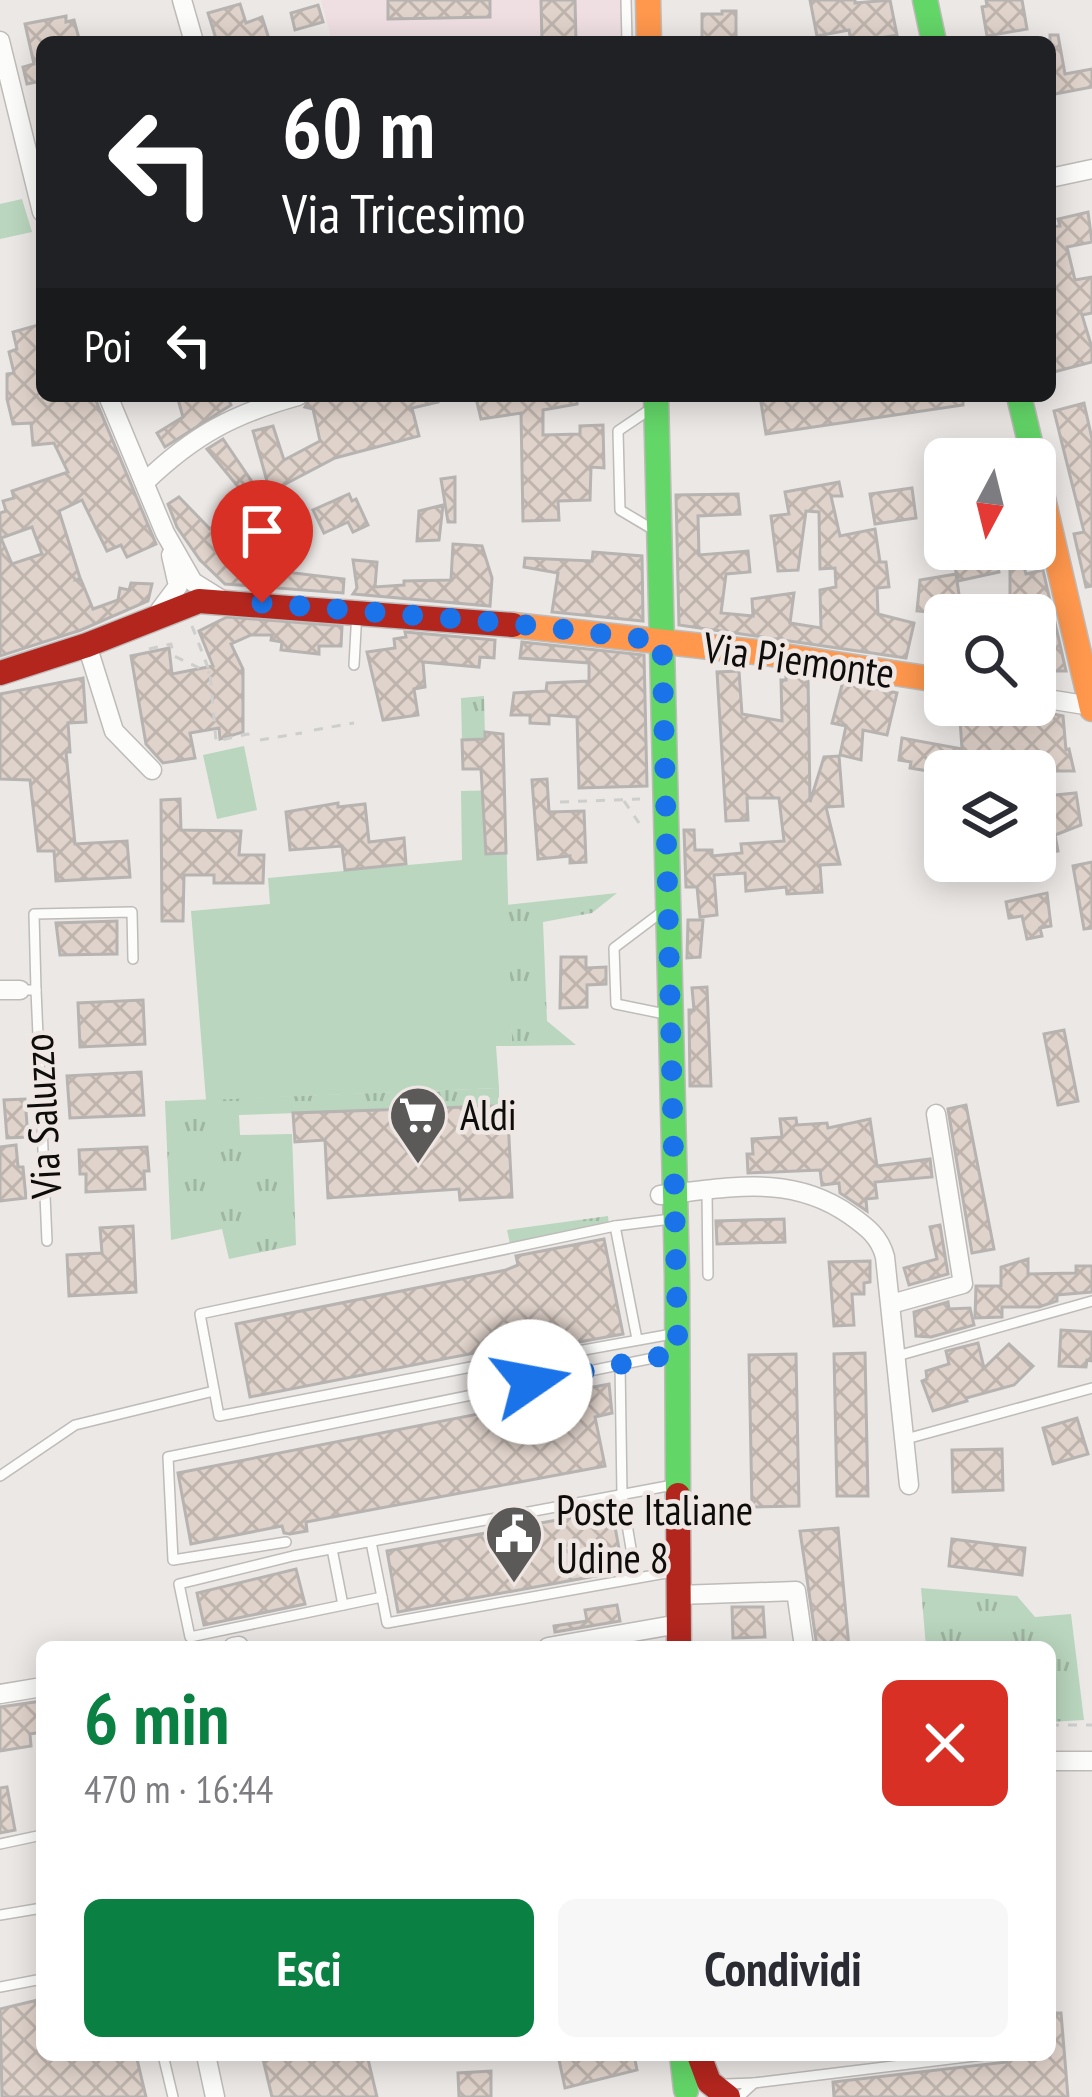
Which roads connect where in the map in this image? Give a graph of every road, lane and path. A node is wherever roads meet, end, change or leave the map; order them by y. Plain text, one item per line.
1 (182, 0) edge
2 (626, 0) edge
3 (648, 0) edge
4 (926, 0) edge
5 (192, 36) edge
6 (626, 36) edge
7 (650, 36) edge
8 (933, 36) edge
9 (0, 41) edge
10 (1092, 169) edge
11 (1056, 177) edge
12 (36, 188) edge
13 (111, 402) edge
14 (280, 402) edge
15 (654, 402) edge
16 (656, 402) edge
17 (1020, 402) edge
18 (1029, 438) edge
19 (145, 482) junction
20 (658, 532) junction
21 (1056, 550) edge
22 (193, 597) junction
23 (357, 611) junction
24 (148, 631) junction
25 (662, 641) junction
26 (87, 645) junction
27 (354, 665) dead end
28 (0, 673) edge
29 (211, 673) junction
30 (1087, 673) edge
31 (924, 677) edge
32 (1056, 701) edge
33 (1092, 708) edge
34 (354, 723) dead end
35 (314, 730) dead end
36 (302, 733) dead end
37 (260, 740) dead end
38 (249, 742) dead end
39 (152, 770) dead end
40 (666, 796) junction
41 (624, 801) junction
42 (560, 802) dead end
43 (639, 823) dead end
44 (668, 908) junction
45 (133, 959) dead end
46 (19, 990) edge
47 (666, 1005) junction
48 (936, 1114) dead end
49 (707, 1191) junction
50 (669, 1207) junction
51 (615, 1226) junction
52 (47, 1241) dead end
53 (708, 1275) dead end
54 (1092, 1301) edge
55 (891, 1304) junction
56 (678, 1333) junction
57 (637, 1339) junction
58 (897, 1356) junction
59 (620, 1363) junction
60 (1092, 1388) edge
61 (214, 1391) junction
62 (904, 1440) junction
63 (0, 1477) edge
64 (678, 1484) junction
65 (909, 1485) dead end
66 (622, 1495) junction
67 (286, 1542) dead end
68 (371, 1542) junction
69 (332, 1549) junction
70 (636, 1578) junction
71 (678, 1583) junction
72 (382, 1597) junction
73 (343, 1604) junction
74 (679, 1635) edge
75 (614, 1641) edge
76 (803, 1641) edge
77 (36, 1688) edge
78 (0, 1694) edge
79 (1056, 1725) edge
80 (1092, 1725) edge
81 (1056, 1761) edge
82 (1092, 1761) edge
83 (36, 1835) edge
84 (0, 1844) edge
85 (36, 1909) edge
86 (0, 1915) edge
87 (36, 1979) edge
88 (0, 1987) edge
89 (164, 2061) edge
90 (207, 2061) edge
91 (687, 2061) edge
92 (701, 2061) edge
93 (934, 2061) edge
94 (754, 2083) junction
95 (710, 2091) edge
96 (173, 2097) edge
97 (215, 2097) edge

1 - 5 street
2 - 6 lane
3 - 7 street
4 - 8 street
9 - 12 street
10 - 11 street
13 - 19 street
14 - 19 street
15 - 20 lane
16 - 20 street
17 - 18 street
19 - 22 street
20 - 25 street
21 - 30 street
22 - 23 street, Via Piemonte
22 - 24 street
22 - 29 path
23 - 25 street, Via Piemonte
23 - 27 lane
24 - 26 street
24 - 29 path
25 - 31 street, Via Piemonte
25 - 40 street
26 - 28 street
26 - 39 street
29 - 38 path
30 - 33 street
32 - 33 street
34 - 35 path
36 - 37 path
40 - 41 path
40 - 44 street
41 - 42 path
41 - 43 path
44 - 47 street
44 - 47 lane
45 - 46 lane, Via Saluzzo
46 - 52 lane, Via Saluzzo
47 - 50 street
48 - 55 street
49 - 50 street
49 - 53 lane
49 - 55 street
50 - 51 lane
50 - 56 street
51 - 57 lane
51 - 61 lane
54 - 58 lane
55 - 58 street
56 - 57 lane
56 - 59 lane
56 - 64 street
57 - 61 lane
58 - 62 street
59 - 66 lane
59 - 67 lane
60 - 62 lane
61 - 63 lane
62 - 65 street
64 - 66 lane
64 - 71 street
66 - 68 lane
66 - 70 lane
68 - 69 lane
68 - 72 lane
69 - 73 lane
69 - 73 lane
70 - 71 lane
70 - 72 lane
71 - 74 street
71 - 76 street
72 - 73 lane
74 - 75 street
77 - 78 street
79 - 80 path
81 - 82 street
83 - 84 lane
85 - 86 lane
87 - 88 lane
89 - 96 lane
90 - 97 street
91 - 95 street
92 - 95 street
93 - 94 lane
94 - 95 lane
94 - 95 lane

